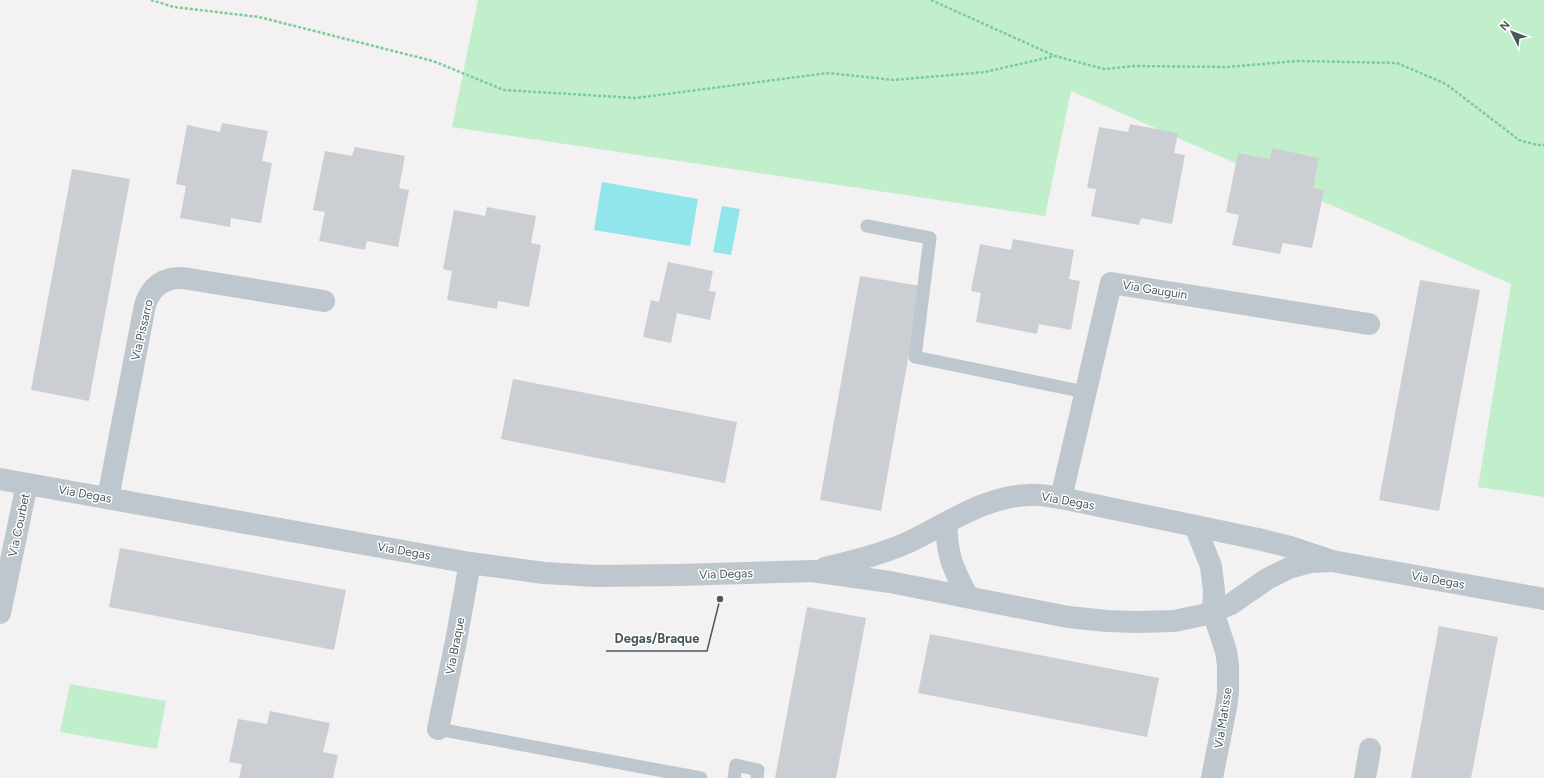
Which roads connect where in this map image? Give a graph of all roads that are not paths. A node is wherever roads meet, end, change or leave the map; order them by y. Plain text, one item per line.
1 (867, 226) dead end
2 (324, 301) dead end
3 (1369, 324) dead end
4 (1085, 392) junction
5 (0, 479) edge
6 (27, 484) junction
7 (108, 498) junction
8 (1061, 498) junction
9 (947, 522) junction
10 (1195, 526) junction
11 (1332, 561) junction
12 (470, 563) junction
13 (812, 571) junction
14 (968, 597) junction
15 (1544, 599) edge
16 (1213, 612) junction
17 (0, 613) edge
18 (438, 729) joint
19 (1370, 749) dead end
20 (701, 778) edge
21 (734, 778) edge
22 (757, 778) edge
23 (1212, 778) edge
24 (1365, 778) edge

1 - 4 lane
2 - 7 street, Via Pissarro
3 - 4 street, Via Gauguin
4 - 8 street, Via Gauguin
5 - 6 street, Via Degas
6 - 7 street, Via Degas
6 - 17 street, Via Courbet
7 - 12 street, Via Degas
8 - 9 street, Via Degas
8 - 10 street, Via Degas
9 - 13 street, Via Degas
9 - 14 street
10 - 11 street, Via Degas
10 - 16 street
11 - 15 street, Via Degas
11 - 16 street, Via Degas
12 - 13 street, Via Degas
12 - 18 street, Via Braque
13 - 14 street, Via Degas
14 - 16 street, Via Degas
16 - 23 street, Via Matisse
18 - 20 lane
19 - 24 street
21 - 22 lane

